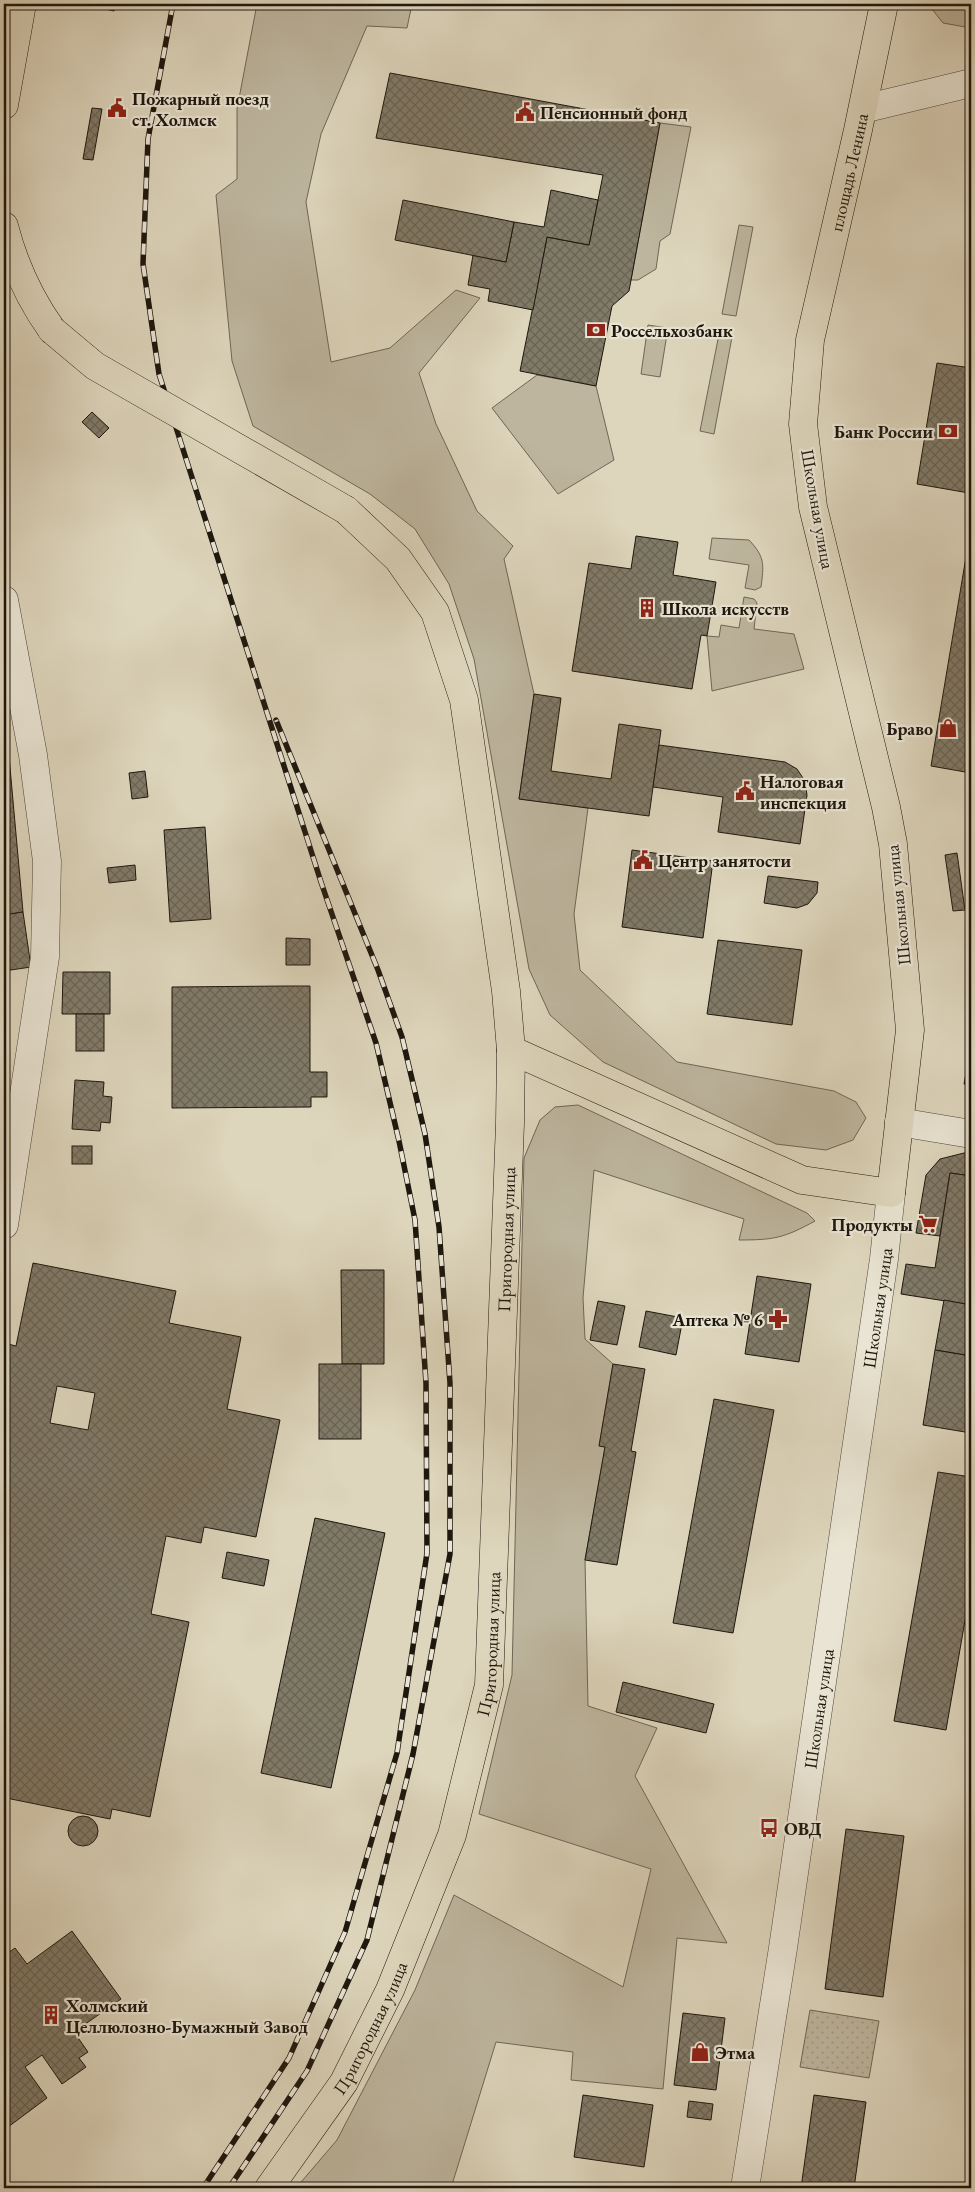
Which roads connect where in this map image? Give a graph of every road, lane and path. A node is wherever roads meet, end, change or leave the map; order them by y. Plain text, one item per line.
1 (22, 4) edge
2 (884, 4) edge
3 (971, 83) edge
4 (4, 105) edge
5 (862, 109) junction
6 (4, 226) edge
7 (810, 340) joint
8 (4, 600) edge
9 (512, 1050) junction
10 (899, 1122) junction
11 (971, 1134) edge
12 (891, 1193) junction
13 (4, 1225) edge
14 (269, 2188) edge
15 (745, 2188) edge

1 - 4 main road
2 - 5 main road, площадь Ленина
3 - 5 street
5 - 7 main road, площадь Ленина
6 - 9 main road, Пригородная улица, bridge
7 - 10 main road, Школьная улица
8 - 13 street
9 - 12 main road
9 - 14 main road, Пригородная улица
10 - 11 street
10 - 12 main road, Школьная улица
12 - 15 street, Школьная улица

